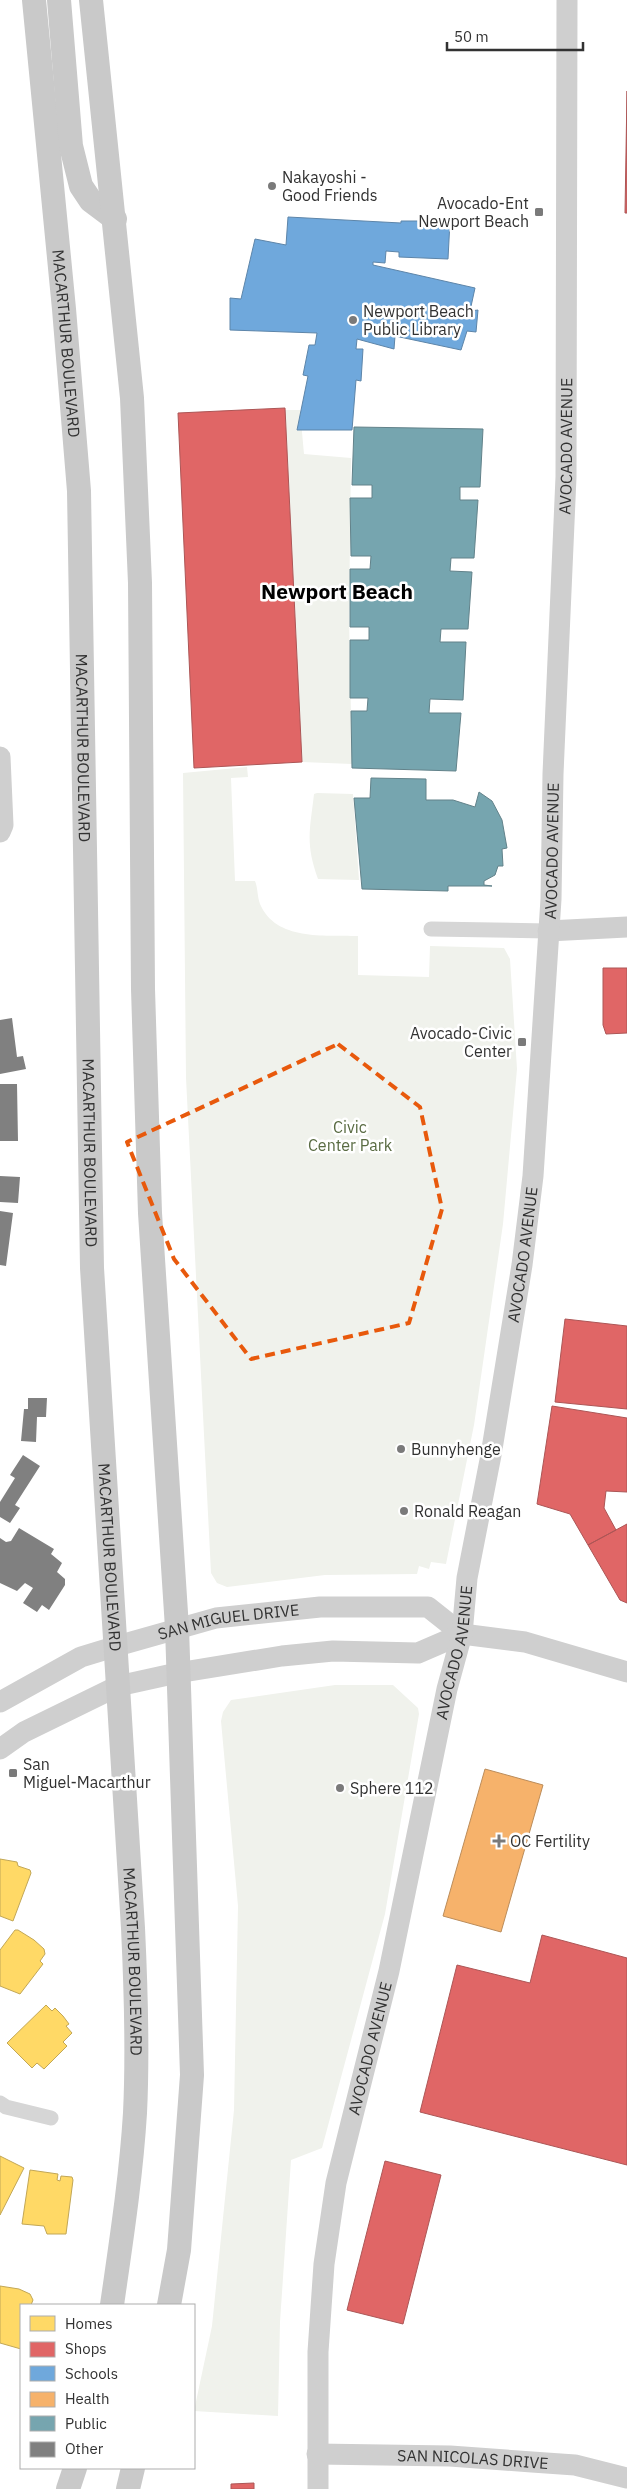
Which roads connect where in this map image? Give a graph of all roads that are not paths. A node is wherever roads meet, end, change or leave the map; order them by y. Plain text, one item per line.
1 (34, 0) edge
2 (59, 0) edge
3 (91, 0) edge
4 (568, 0) edge
5 (115, 219) junction
6 (0, 757) edge
7 (0, 832) edge
8 (627, 926) edge
9 (431, 929) dead end
10 (548, 930) junction
11 (177, 1628) junction
12 (462, 1634) junction
13 (117, 1646) junction
14 (627, 1672) edge
15 (177, 1673) junction
16 (118, 1686) junction
17 (0, 1702) edge
18 (0, 1749) edge
19 (0, 2103) edge
20 (51, 2118) dead end
21 (112, 2304) edge
22 (169, 2304) edge
23 (317, 2454) junction
24 (75, 2469) edge
25 (133, 2469) edge
26 (627, 2478) edge
27 (68, 2489) edge
28 (128, 2489) edge
29 (318, 2489) edge

1 - 13 main road, MACARTHUR BOULEVARD
2 - 5 main road
3 - 5 main road
4 - 10 street, AVOCADO AVENUE
5 - 11 main road
6 - 7 street
8 - 10 street
9 - 10 street
10 - 12 street, AVOCADO AVENUE
11 - 12 street, SAN MIGUEL DRIVE
11 - 13 street, SAN MIGUEL DRIVE
11 - 15 main road
12 - 14 street
12 - 15 street
12 - 23 street, AVOCADO AVENUE
13 - 16 main road, MACARTHUR BOULEVARD
13 - 17 street, SAN MIGUEL DRIVE
15 - 16 street
15 - 22 main road
16 - 18 street
16 - 21 main road, MACARTHUR BOULEVARD
19 - 20 street
23 - 26 street, SAN NICOLAS DRIVE
23 - 29 street, AVOCADO AVENUE
24 - 27 main road
25 - 28 main road

